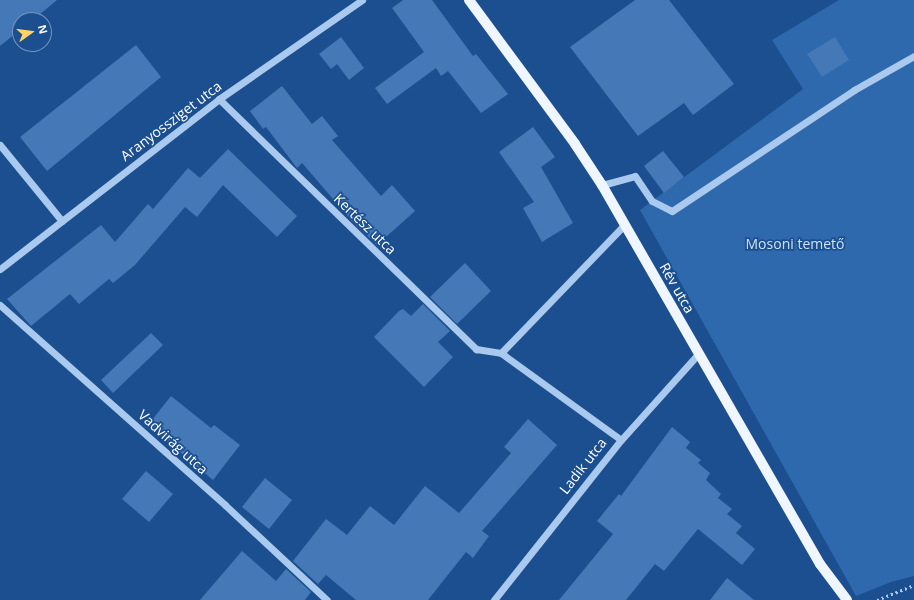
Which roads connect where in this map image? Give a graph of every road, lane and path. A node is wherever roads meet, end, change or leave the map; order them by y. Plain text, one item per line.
1 (362, 0) edge
2 (469, 0) edge
3 (914, 56) edge
4 (219, 99) junction
5 (0, 145) edge
6 (602, 185) junction
7 (62, 221) junction
8 (624, 225) junction
9 (0, 269) edge
10 (0, 305) edge
11 (501, 353) junction
12 (699, 353) junction
13 (621, 440) junction
14 (914, 585) edge
15 (327, 600) edge
16 (494, 600) edge
17 (847, 600) edge
18 (877, 600) edge

1 - 4 street, Aranyossziget utca
2 - 6 main road, Rév utca
3 - 6 street
4 - 7 street, Aranyossziget utca
4 - 11 street, Kertész utca
5 - 7 street
6 - 8 main road, Rév utca
7 - 9 street, Aranyossziget utca
8 - 11 street
8 - 12 main road, Rév utca
10 - 15 street, Vadvirág utca
11 - 13 street, Kertész utca
12 - 13 street, Ladik utca
12 - 17 main road, Rév utca
13 - 16 street, Ladik utca
14 - 18 path

